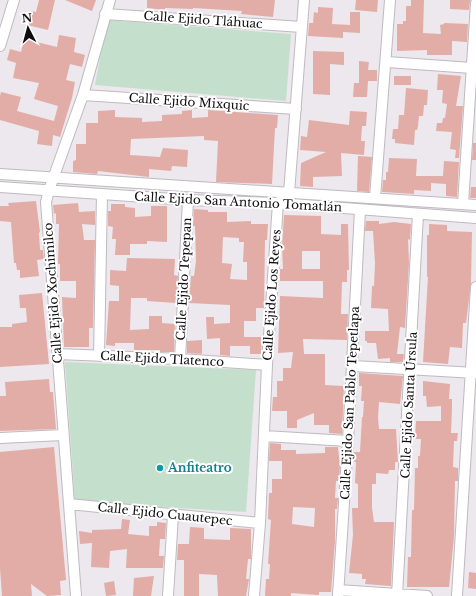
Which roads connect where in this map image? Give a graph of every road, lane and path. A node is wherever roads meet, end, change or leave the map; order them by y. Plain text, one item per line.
1 (14, 0) edge
2 (110, 0) edge
3 (304, 0) edge
4 (390, 0) edge
5 (476, 3) edge
6 (105, 14) junction
7 (302, 27) junction
8 (0, 46) edge
9 (387, 62) junction
10 (472, 68) junction
11 (83, 95) junction
12 (296, 109) junction
13 (0, 174) edge
14 (53, 178) junction
15 (0, 187) edge
16 (49, 190) junction
17 (289, 193) junction
18 (102, 194) junction
19 (375, 198) junction
20 (188, 200) junction
21 (278, 203) junction
22 (463, 204) junction
23 (476, 205) edge
24 (360, 210) junction
25 (418, 214) junction
26 (476, 218) edge
27 (476, 287) edge
28 (58, 354) junction
29 (99, 356) junction
30 (180, 359) junction
31 (267, 365) junction
32 (353, 366) junction
33 (411, 368) junction
34 (474, 373) edge
35 (63, 435) junction
36 (264, 436) junction
37 (0, 438) edge
38 (348, 441) junction
39 (69, 504) junction
40 (173, 515) junction
41 (260, 523) junction
42 (338, 593) edge
43 (397, 595) edge
44 (76, 596) edge
45 (168, 596) edge
46 (254, 596) edge
47 (427, 596) edge
48 (457, 596) edge

1 - 8 street
2 - 6 street, Calle Ejido Xochimilco
3 - 7 street
4 - 9 street
5 - 10 street
6 - 7 street, Calle Ejido Tláhuac
6 - 11 street, Calle Ejido Xochimilco
7 - 12 street
9 - 10 street
9 - 19 street
10 - 22 street
11 - 12 street, Calle Ejido Mixquic
11 - 14 street, Calle Ejido Xochimilco
12 - 17 street
13 - 14 street, Calle Ejido San Antonio Tomatlán
14 - 16 street, Calle Ejido Xochimilco
14 - 17 street, Calle Ejido San Antonio Tomatlán
15 - 16 street, Calle Ejido San Antonio Tomatlán
16 - 18 street, Calle Ejido San Antonio Tomatlán
16 - 28 street, Calle Ejido Xochimilco
17 - 19 street, Calle Ejido San Antonio Tomatlán
17 - 21 street
18 - 20 street, Calle Ejido San Antonio Tomatlán
18 - 29 street
19 - 22 street, Calle Ejido San Antonio Tomatlán
20 - 21 street, Calle Ejido San Antonio Tomatlán
20 - 30 street, Calle Ejido Tepepan
21 - 24 street, Calle Ejido San Antonio Tomatlán
21 - 31 street, Calle Ejido Los Reyes
22 - 23 street, Calle Ejido San Antonio Tomatlán
24 - 25 street, Calle Ejido San Antonio Tomatlán
24 - 32 street, Calle Ejido San Pablo Tepetlapa
25 - 26 street, Calle Ejido San Antonio Tomatlán
25 - 33 street, Calle Ejido Santa Úrsula
27 - 34 street
28 - 29 street, Calle Ejido Tlatenco
28 - 35 street, Calle Ejido Xochimilco
29 - 30 street, Calle Ejido Tlatenco
30 - 31 street, Calle Ejido Tlatenco
31 - 36 street, Calle Ejido Los Reyes
32 - 33 street
32 - 38 street, Calle Ejido San Pablo Tepetlapa
33 - 34 street
33 - 43 street, Calle Ejido Santa Úrsula
34 - 48 street
35 - 37 street
35 - 39 street, Calle Ejido Xochimilco
36 - 38 street
36 - 41 street, Calle Ejido Los Reyes
38 - 42 street, Calle Ejido San Pablo Tepetlapa
39 - 40 street, Calle Ejido Cuautepec
39 - 44 street, Calle Ejido Xochimilco
40 - 41 street, Calle Ejido Cuautepec
40 - 45 street
41 - 46 street, Calle Ejido Los Reyes
42 - 43 street
43 - 47 street

